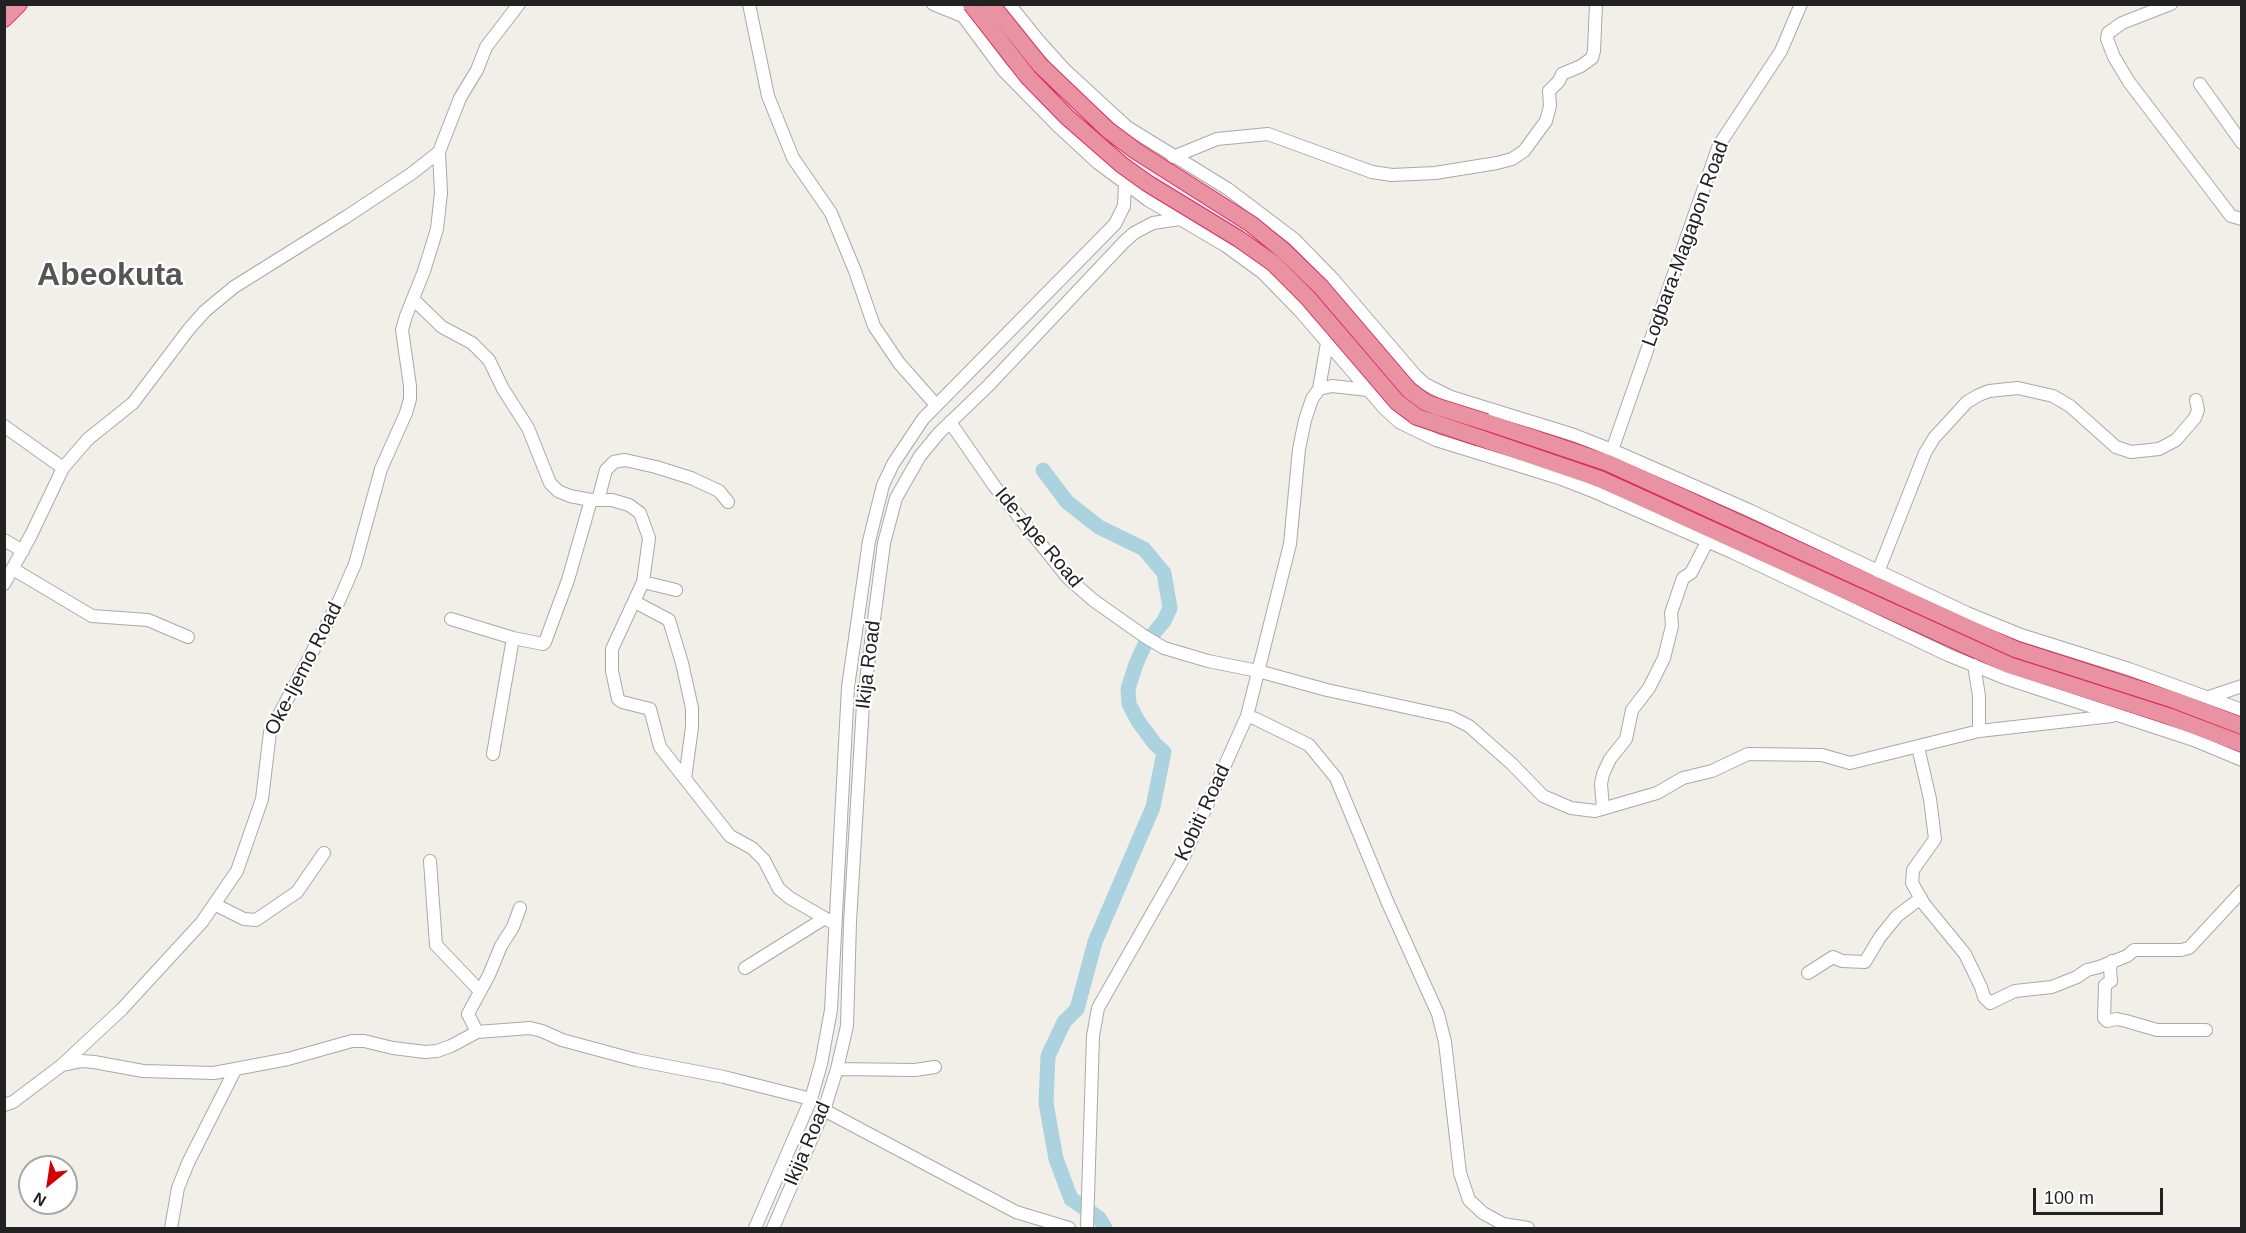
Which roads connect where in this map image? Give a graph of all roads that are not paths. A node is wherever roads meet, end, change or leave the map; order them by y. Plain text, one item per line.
1 (19, 4) edge
2 (519, 4) edge
3 (749, 4) edge
4 (933, 4) edge
5 (991, 4) edge
6 (1009, 4) edge
7 (1596, 4) edge
8 (1801, 4) edge
9 (2171, 4) edge
10 (962, 8) edge
11 (4, 19) edge
12 (2200, 84) dead end
13 (2241, 143) edge
14 (440, 152) junction
15 (1173, 157) junction
16 (1125, 183) junction
17 (1253, 207) junction
18 (1181, 219) junction
19 (2241, 219) edge
20 (1226, 246) junction
21 (413, 300) junction
22 (1327, 343) junction
23 (1319, 389) junction
24 (1368, 390) junction
25 (2196, 400) dead end
26 (936, 405) junction
27 (950, 422) junction
28 (4, 426) edge
29 (1483, 430) junction
30 (1610, 456) junction
31 (63, 468) junction
32 (1597, 485) junction
33 (595, 500) junction
34 (728, 502) dead end
35 (4, 540) edge
36 (1707, 542) junction
37 (22, 551) junction
38 (13, 569) junction
39 (1878, 572) junction
40 (644, 582) junction
41 (4, 584) edge
42 (676, 590) dead end
43 (635, 602) junction
44 (451, 619) dead end
45 (188, 637) dead end
46 (513, 638) junction
47 (1974, 665) junction
48 (1258, 671) junction
49 (2241, 686) edge
50 (2209, 697) junction
51 (2241, 710) edge
52 (2119, 715) junction
53 (1247, 716) junction
54 (2241, 726) edge
55 (1979, 731) junction
56 (2241, 744) edge
57 (1918, 747) junction
58 (493, 754) dead end
59 (2241, 760) edge
60 (685, 779) junction
61 (1603, 808) junction
62 (324, 853) dead end
63 (430, 861) dead end
64 (2241, 891) edge
65 (1921, 898) junction
66 (216, 905) junction
67 (520, 908) dead end
68 (830, 921) junction
69 (2112, 961) junction
70 (745, 968) dead end
71 (1808, 973) dead end
72 (480, 991) junction
73 (2205, 1030) dead end
74 (477, 1032) junction
75 (62, 1065) junction
76 (935, 1067) dead end
77 (837, 1069) junction
78 (235, 1070) junction
79 (811, 1099) junction
80 (4, 1105) edge
81 (824, 1110) junction
82 (1087, 1218) edge
83 (171, 1228) edge
84 (755, 1228) edge
85 (773, 1228) edge
86 (1069, 1228) edge
87 (1528, 1228) edge

1 - 11 highway
2 - 14 street
3 - 26 street
4 - 10 street
5 - 29 highway, bridge
6 - 15 street
7 - 15 street
8 - 30 street, Logbara-Magapon Road
9 - 19 street
10 - 16 street
10 - 29 highway, bridge
12 - 13 street
14 - 21 street, Oke-Ijemo Road
14 - 31 street
15 - 17 street
16 - 18 street
16 - 26 street, Ikija Road
17 - 20 street
17 - 30 street
18 - 20 street
18 - 27 street, Ikija Road
20 - 22 street
21 - 33 street
21 - 66 street, Oke-Ijemo Road
22 - 23 street, Kobiti Road
22 - 24 street
23 - 24 street
23 - 48 street, Kobiti Road
24 - 32 street
25 - 39 street
26 - 68 street, Ikija Road
27 - 48 street, Ide-Ape Road
27 - 77 street, Ikija Road
28 - 31 street
29 - 30 highway
29 - 32 highway
30 - 39 street
30 - 54 highway
31 - 37 street
32 - 36 street
32 - 56 highway
33 - 34 street
33 - 40 street
33 - 46 street
35 - 37 street
36 - 47 street
36 - 61 street
37 - 38 street
38 - 41 street
38 - 45 street
39 - 50 street
40 - 42 street
40 - 43 street
43 - 60 street
43 - 60 street
44 - 46 street
46 - 58 street
47 - 52 street
47 - 55 street
48 - 53 street, Kobiti Road
48 - 61 street, Ide-Ape Road
49 - 50 street
50 - 51 street
52 - 55 street, Ide-Ape Road
52 - 59 street
53 - 82 street, Kobiti Road
53 - 87 street
55 - 57 street, Ide-Ape Road
57 - 61 street, Ide-Ape Road
57 - 65 street
60 - 68 street
62 - 66 street
63 - 72 street
64 - 69 street
65 - 69 street
65 - 71 street
66 - 75 street, Oke-Ijemo Road
67 - 72 street
68 - 70 street
68 - 79 street, Ikija Road
69 - 73 street
72 - 74 street
74 - 78 street
74 - 79 street
75 - 78 street
75 - 80 street, Oke-Ijemo Road
76 - 77 street
77 - 81 street, Ikija Road
78 - 83 street
79 - 84 street, Ikija Road
81 - 85 street, Ikija Road
81 - 86 street

